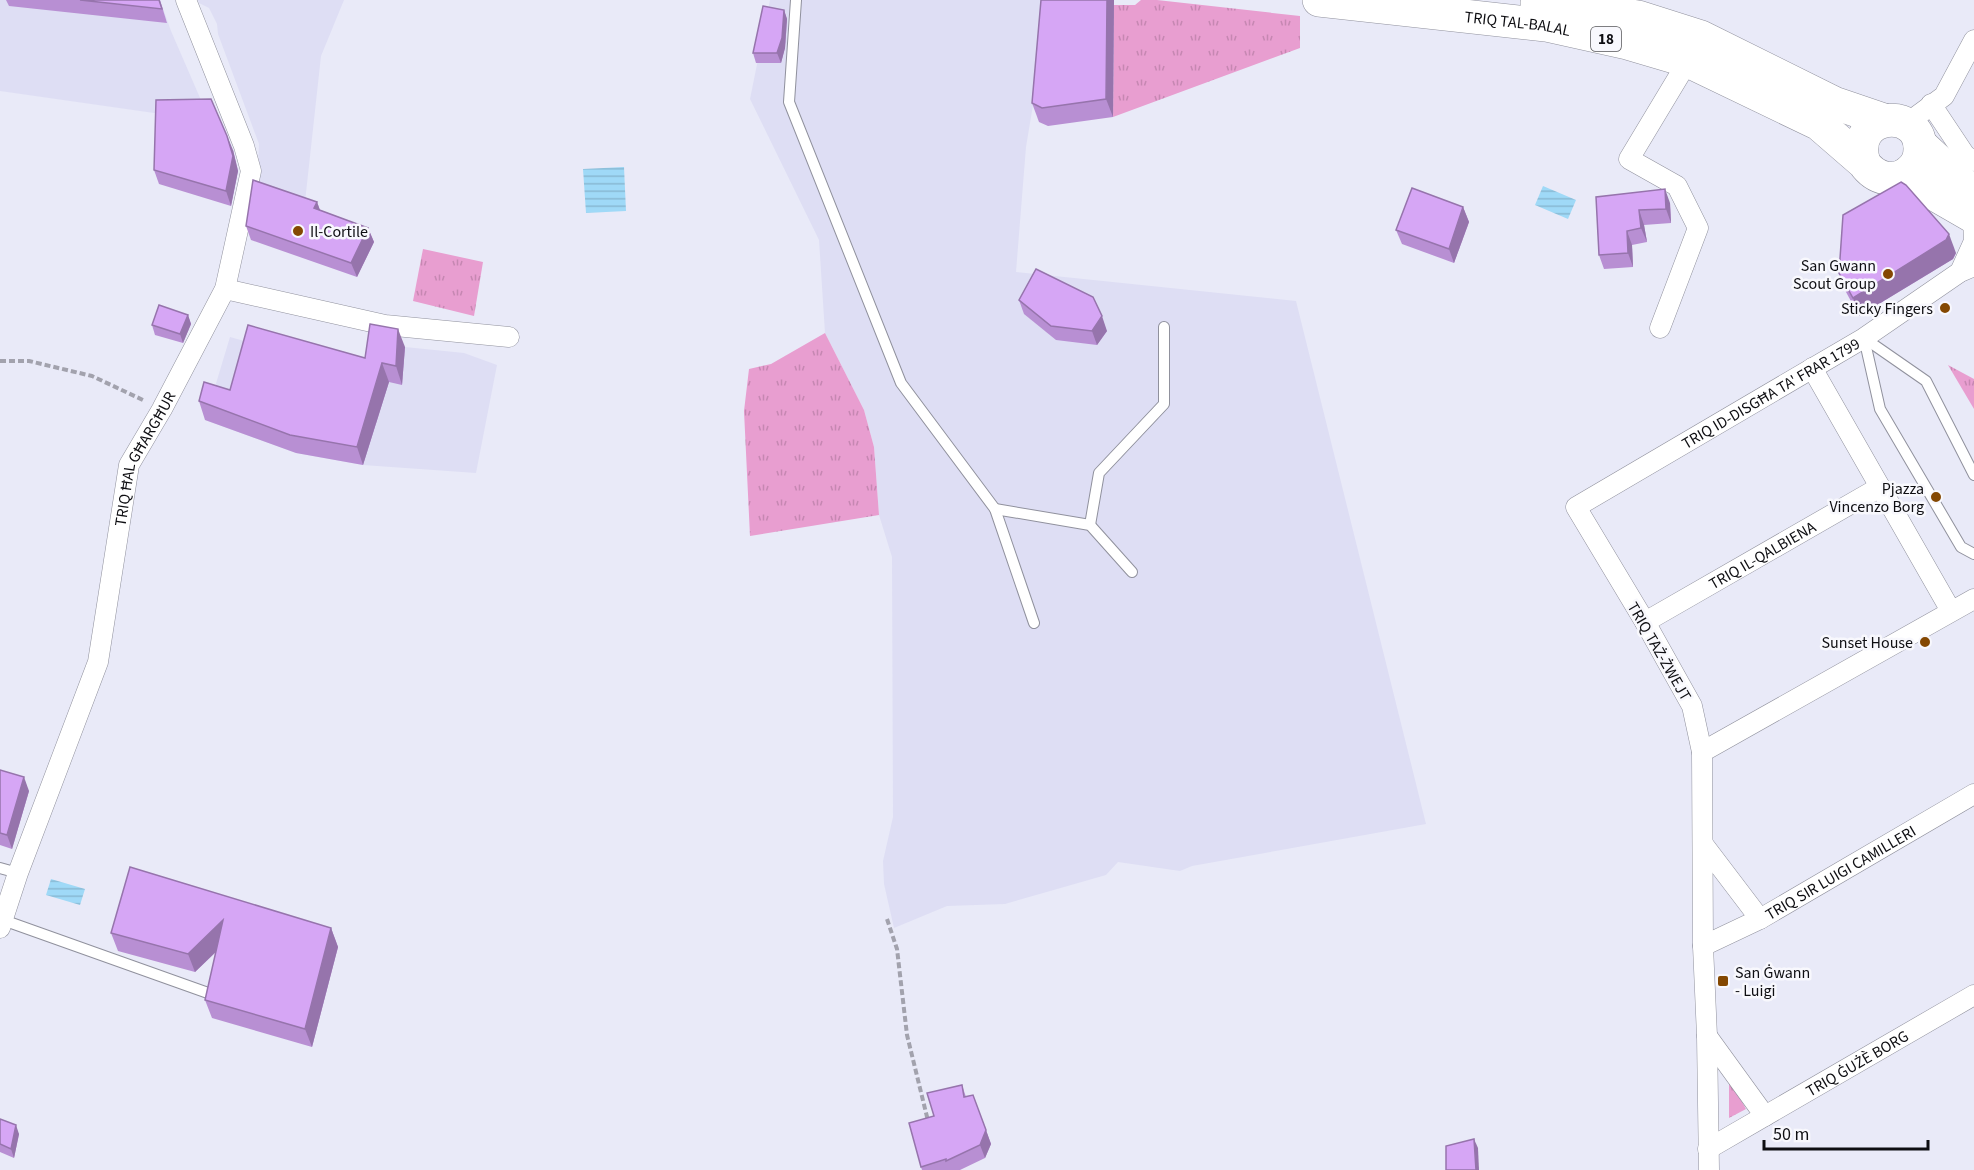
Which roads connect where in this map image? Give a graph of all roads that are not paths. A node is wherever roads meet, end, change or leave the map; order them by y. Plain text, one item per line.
1 (186, 0) edge
2 (796, 0) edge
3 (1319, 0) edge
4 (1512, 0) edge
5 (1974, 40) edge
6 (1688, 62) junction
7 (1930, 138) edge
8 (1864, 163) junction
9 (1903, 176) junction
10 (1974, 209) edge
11 (1967, 269) edge
12 (225, 289) junction
13 (1164, 327) dead end
14 (1660, 327) dead end
15 (509, 337) dead end
16 (1864, 338) junction
17 (1812, 368) junction
18 (1974, 475) edge
19 (1880, 487) junction
20 (1576, 507) joint
21 (995, 508) junction
22 (1089, 525) junction
23 (1974, 554) edge
24 (1132, 572) dead end
25 (1974, 599) edge
26 (1951, 612) junction
27 (1645, 622) junction
28 (1034, 623) dead end
29 (1702, 752) junction
30 (1974, 794) edge
31 (1703, 844) junction
32 (9, 871) edge
33 (1760, 919) junction
34 (2, 924) edge
35 (1703, 946) junction
36 (208, 993) edge
37 (1974, 995) edge
38 (1707, 1036) junction
39 (1765, 1116) junction
40 (1708, 1164) edge

1 - 12 street, TRIQ ĦAL GĦARGĦUR
2 - 21 lane
3 - 6 highway, TRIQ TAL-BALAL / 18
4 - 7 highway, TRIQ TAL-BALAL / 18
5 - 7 street
6 - 8 highway, TRIQ TAL-BALAL / 18
6 - 14 street
7 - 8 highway
7 - 9 highway
7 - 10 highway, TRIQ TAL-BALAL / 18
8 - 9 highway, TRIQ TAL-BALAL / 18
9 - 10 highway, TRIQ TAL-BALAL / 18
10 - 11 street, TRIQ ID-DISGĦA TA' FRAR 1799
11 - 16 street, TRIQ ID-DISGĦA TA' FRAR 1799
12 - 15 street
12 - 32 street, TRIQ ĦAL GĦARGĦUR
13 - 22 lane
16 - 17 street, TRIQ ID-DISGĦA TA' FRAR 1799
16 - 18 lane
16 - 23 lane
17 - 19 street
17 - 20 street, TRIQ ID-DISGĦA TA' FRAR 1799
19 - 26 street
19 - 27 street, TRIQ IL-QALBIENA
20 - 27 street, TRIQ TAŻ-ŻWEJT
21 - 22 lane
21 - 28 lane
22 - 24 lane
25 - 26 street
26 - 29 street
27 - 29 street, TRIQ TAŻ-ŻWEJT
29 - 31 street, TRIQ TAŻ-ŻWEJT
30 - 33 street, TRIQ SIR LUIGI CAMILLERI
31 - 33 street
31 - 35 street, TRIQ TAŻ-ŻWEJT
32 - 34 street, TRIQ ĦAL GĦARGĦUR
33 - 35 street, TRIQ SIR LUIGI CAMILLERI
34 - 36 lane
35 - 38 street, TRIQ TAŻ-ŻWEJT
37 - 39 street, TRIQ ĠUŻÈ BORG
38 - 39 street
38 - 40 street, TRIQ TAŻ-ŻWEJT
39 - 40 street, TRIQ ĠUŻÈ BORG

